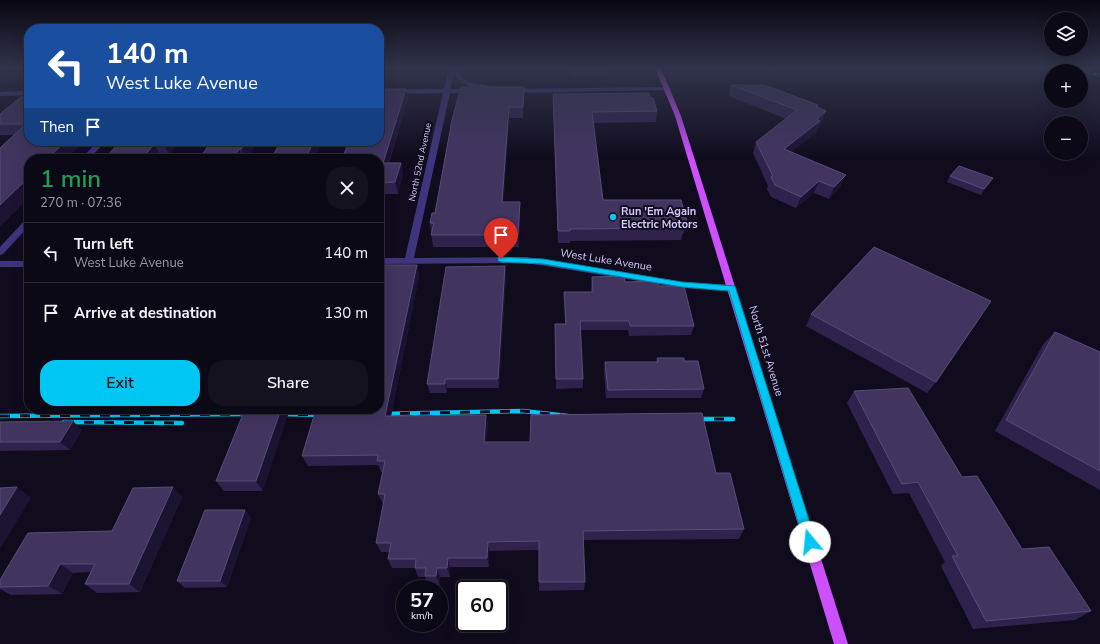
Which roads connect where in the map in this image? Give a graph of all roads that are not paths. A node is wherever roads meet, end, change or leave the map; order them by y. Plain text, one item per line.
1 (446, 98) edge
2 (671, 98) edge
3 (98, 146) edge
4 (90, 154) edge
5 (24, 226) edge
6 (0, 252) edge
7 (384, 260) edge
8 (409, 260) junction
9 (0, 264) edge
10 (24, 264) edge
11 (732, 288) junction
12 (841, 644) edge

1 - 8 street, North 52nd Avenue
2 - 11 main road, North 51st Avenue
3 - 4 street
5 - 6 street
7 - 8 street, West Luke Avenue
8 - 11 street, West Luke Avenue
9 - 10 street
11 - 12 main road, North 51st Avenue

